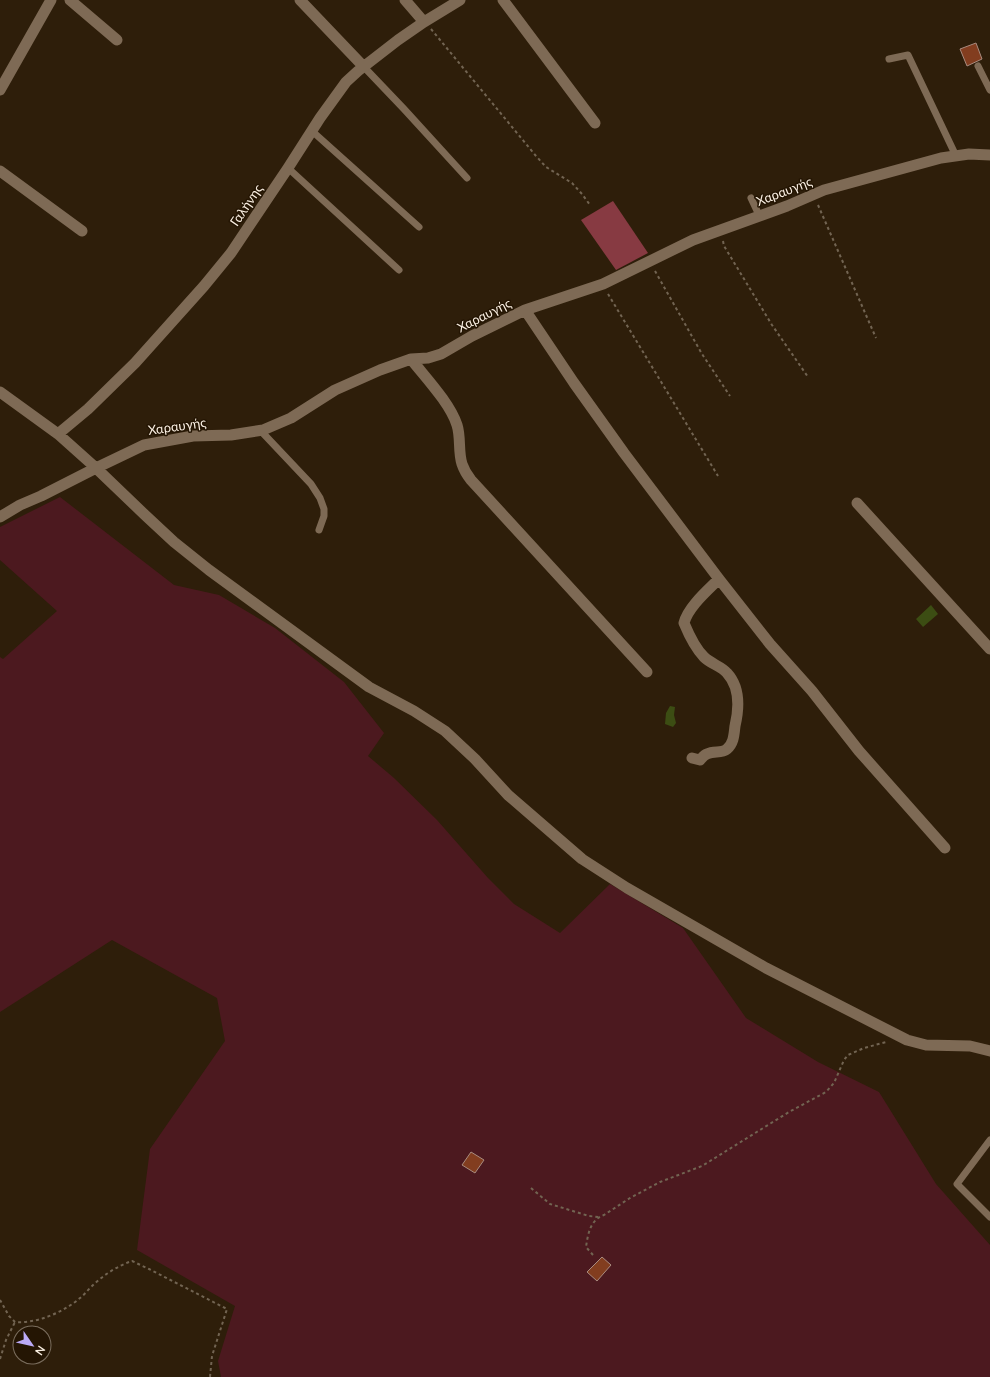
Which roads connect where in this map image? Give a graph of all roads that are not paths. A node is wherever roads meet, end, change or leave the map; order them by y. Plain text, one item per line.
1 (51, 0) edge
2 (70, 0) edge
3 (300, 0) edge
4 (405, 0) edge
5 (460, 0) edge
6 (503, 0) edge
7 (424, 22) junction
8 (117, 40) dead end
9 (888, 59) dead end
10 (363, 66) junction
11 (978, 66) dead end
12 (0, 90) edge
13 (990, 90) edge
14 (595, 123) dead end
15 (312, 131) junction
16 (990, 154) edge
17 (956, 156) junction
18 (288, 168) junction
19 (0, 171) edge
20 (467, 178) dead end
21 (751, 198) dead end
22 (759, 215) junction
23 (418, 227) dead end
24 (82, 231) dead end
25 (399, 270) dead end
26 (525, 310) junction
27 (411, 359) junction
28 (0, 392) edge
29 (260, 430) junction
30 (58, 434) junction
31 (96, 468) junction
32 (857, 503) dead end
33 (0, 516) edge
34 (319, 530) dead end
35 (719, 579) junction
36 (990, 649) edge
37 (647, 672) dead end
38 (692, 758) dead end
39 (945, 848) dead end
40 (988, 1048) edge
41 (990, 1140) edge
42 (990, 1217) edge

1 - 12 street
2 - 8 street
3 - 10 street
4 - 7 street
5 - 7 street, Γαλήνης
6 - 14 street
7 - 10 street, Γαλήνης
9 - 17 lane
10 - 15 street, Γαλήνης
10 - 20 lane
11 - 13 lane
15 - 18 street, Γαλήνης
15 - 23 lane
16 - 17 street, Χαραυγής
17 - 22 street, Χαραυγής
18 - 25 lane
18 - 30 street, Γαλήνης
19 - 24 street
21 - 22 lane
22 - 26 street, Χαραυγής
26 - 27 street, Χαραυγής
26 - 35 street
27 - 29 street, Χαραυγής
27 - 37 street
28 - 30 street
29 - 31 street, Χαραυγής
29 - 34 lane
30 - 31 street
31 - 33 street, Χαραυγής
31 - 40 street
32 - 36 street
35 - 38 street
35 - 39 street
41 - 42 lane

